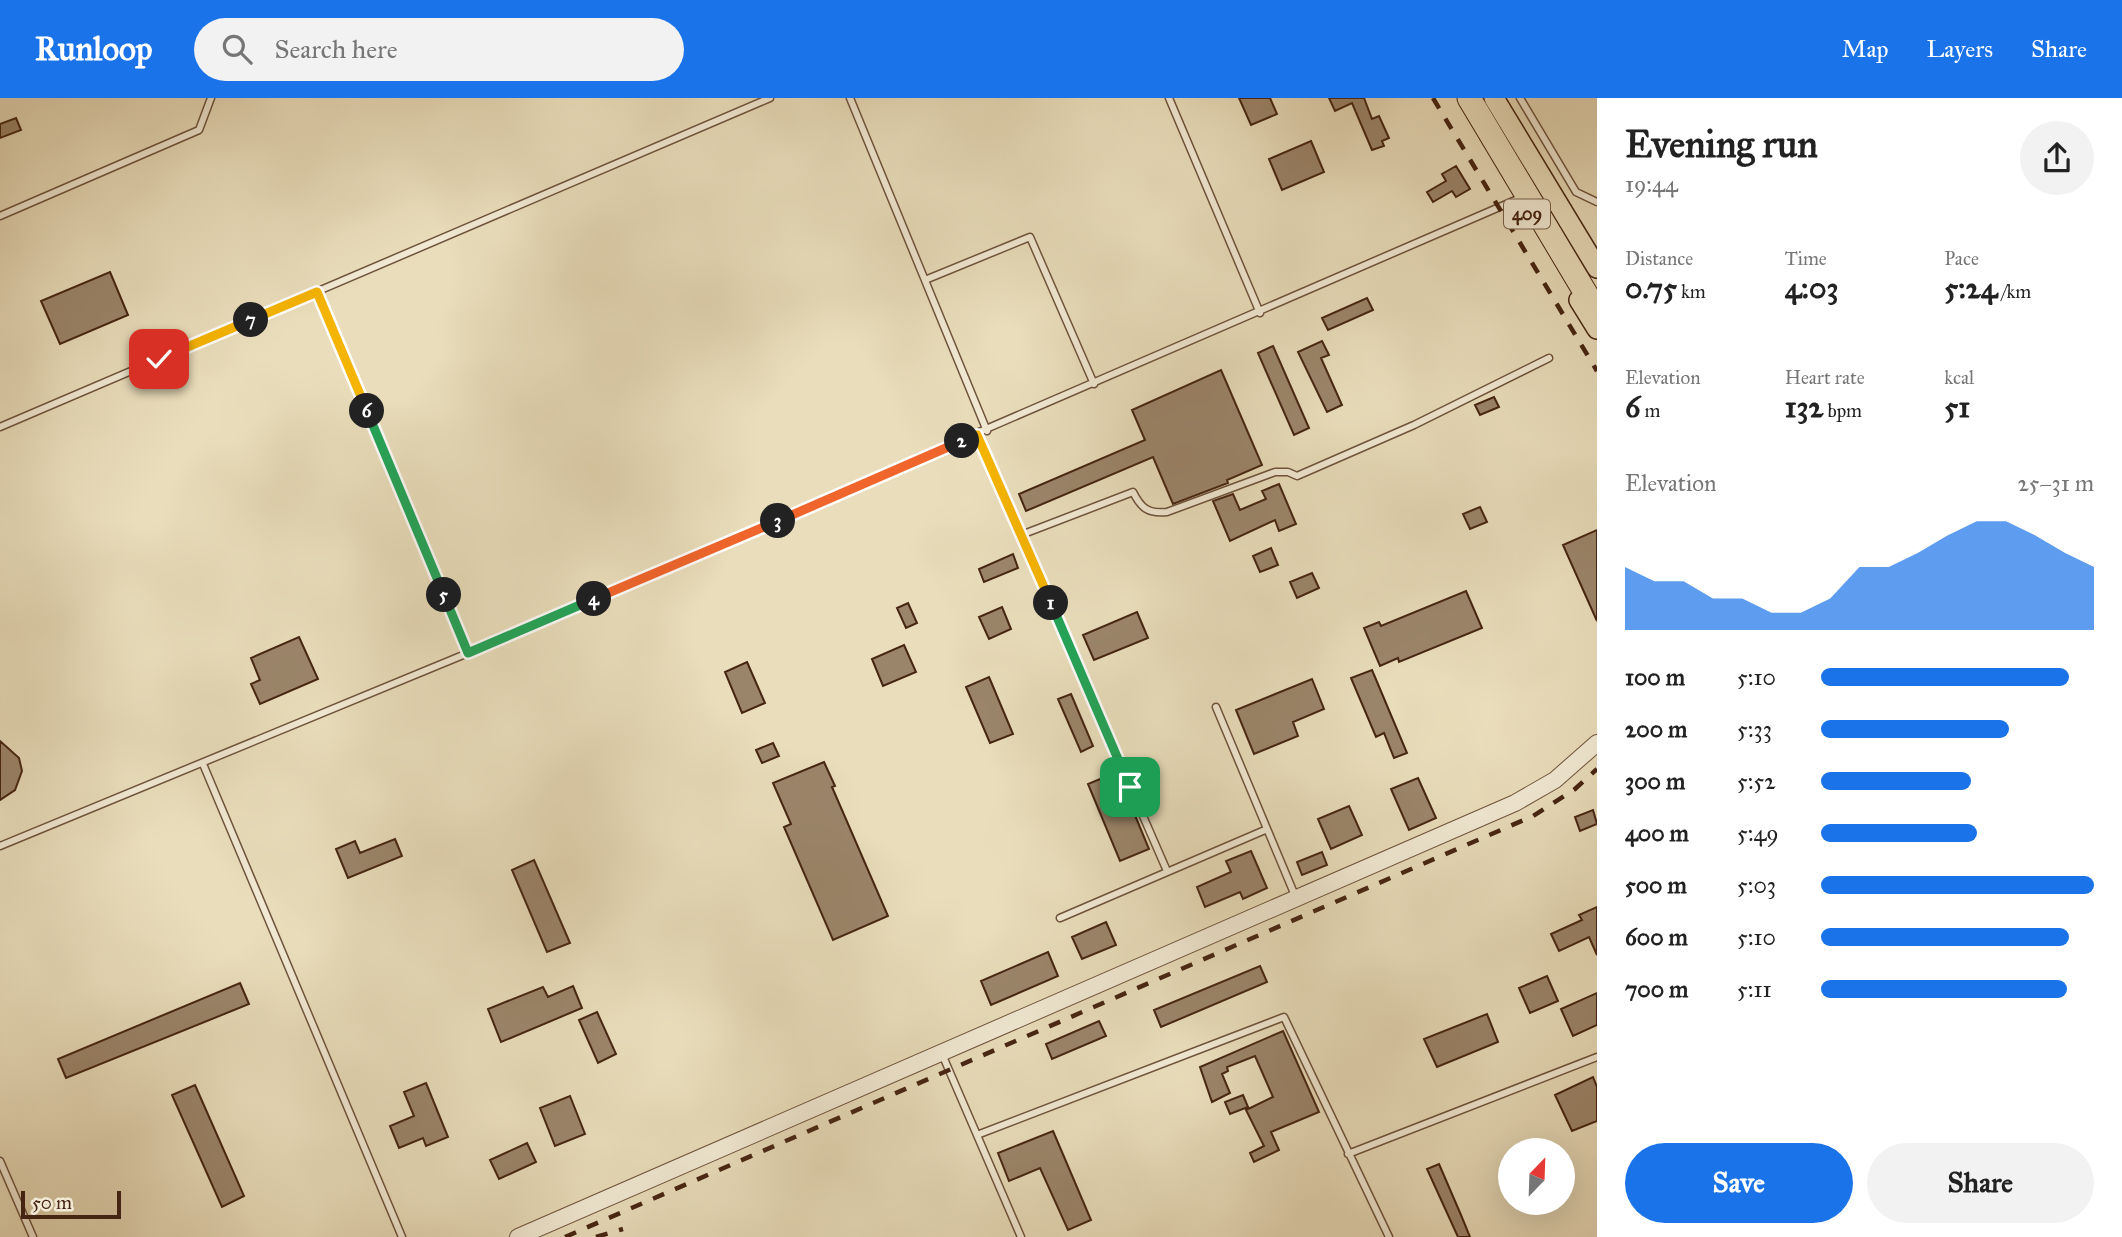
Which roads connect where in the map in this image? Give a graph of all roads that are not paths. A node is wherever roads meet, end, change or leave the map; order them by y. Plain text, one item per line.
1 (211, 98) edge
2 (770, 98) edge
3 (850, 98) edge
4 (1169, 98) edge
5 (1457, 98) edge
6 (1469, 98) edge
7 (1482, 98) edge
8 (1494, 98) edge
9 (1520, 98) edge
10 (1518, 199) junction
11 (1597, 202) edge
12 (0, 216) edge
13 (1597, 268) edge
14 (925, 280) junction
15 (1597, 288) edge
16 (317, 292) junction
17 (1597, 312) edge
18 (1260, 313) junction
19 (1597, 329) edge
20 (1549, 358) dead end
21 (1094, 384) junction
22 (0, 426) edge
23 (987, 431) junction
24 (977, 435) junction
25 (1021, 535) junction
26 (468, 653) junction
27 (1216, 707) dead end
28 (1597, 743) edge
29 (203, 764) junction
30 (1265, 830) junction
31 (0, 846) edge
32 (1167, 871) junction
33 (1297, 900) junction
34 (1060, 918) dead end
35 (942, 1054) junction
36 (1597, 1057) edge
37 (977, 1135) junction
38 (1348, 1154) junction
39 (0, 1161) edge
40 (33, 1237) edge
41 (402, 1237) edge
42 (518, 1237) edge
43 (1021, 1237) edge
44 (1389, 1237) edge

1 - 12 lane
2 - 16 lane
3 - 14 lane
4 - 18 lane
5 - 10 highway, 409
6 - 17 highway
7 - 15 highway
8 - 13 highway, 409
9 - 11 lane
10 - 18 lane
10 - 19 highway, 409
14 - 21 lane
14 - 23 lane
16 - 22 lane
16 - 26 lane
18 - 21 lane
20 - 25 lane
21 - 23 lane
23 - 24 lane
24 - 25 lane
24 - 26 lane
25 - 32 lane
26 - 29 lane
27 - 30 lane
28 - 33 street
29 - 31 lane
29 - 41 lane
30 - 32 lane
30 - 33 lane
32 - 34 lane
33 - 35 street
35 - 37 lane
35 - 42 street
36 - 38 lane
37 - 38 lane
37 - 43 lane
38 - 44 lane
39 - 40 lane

